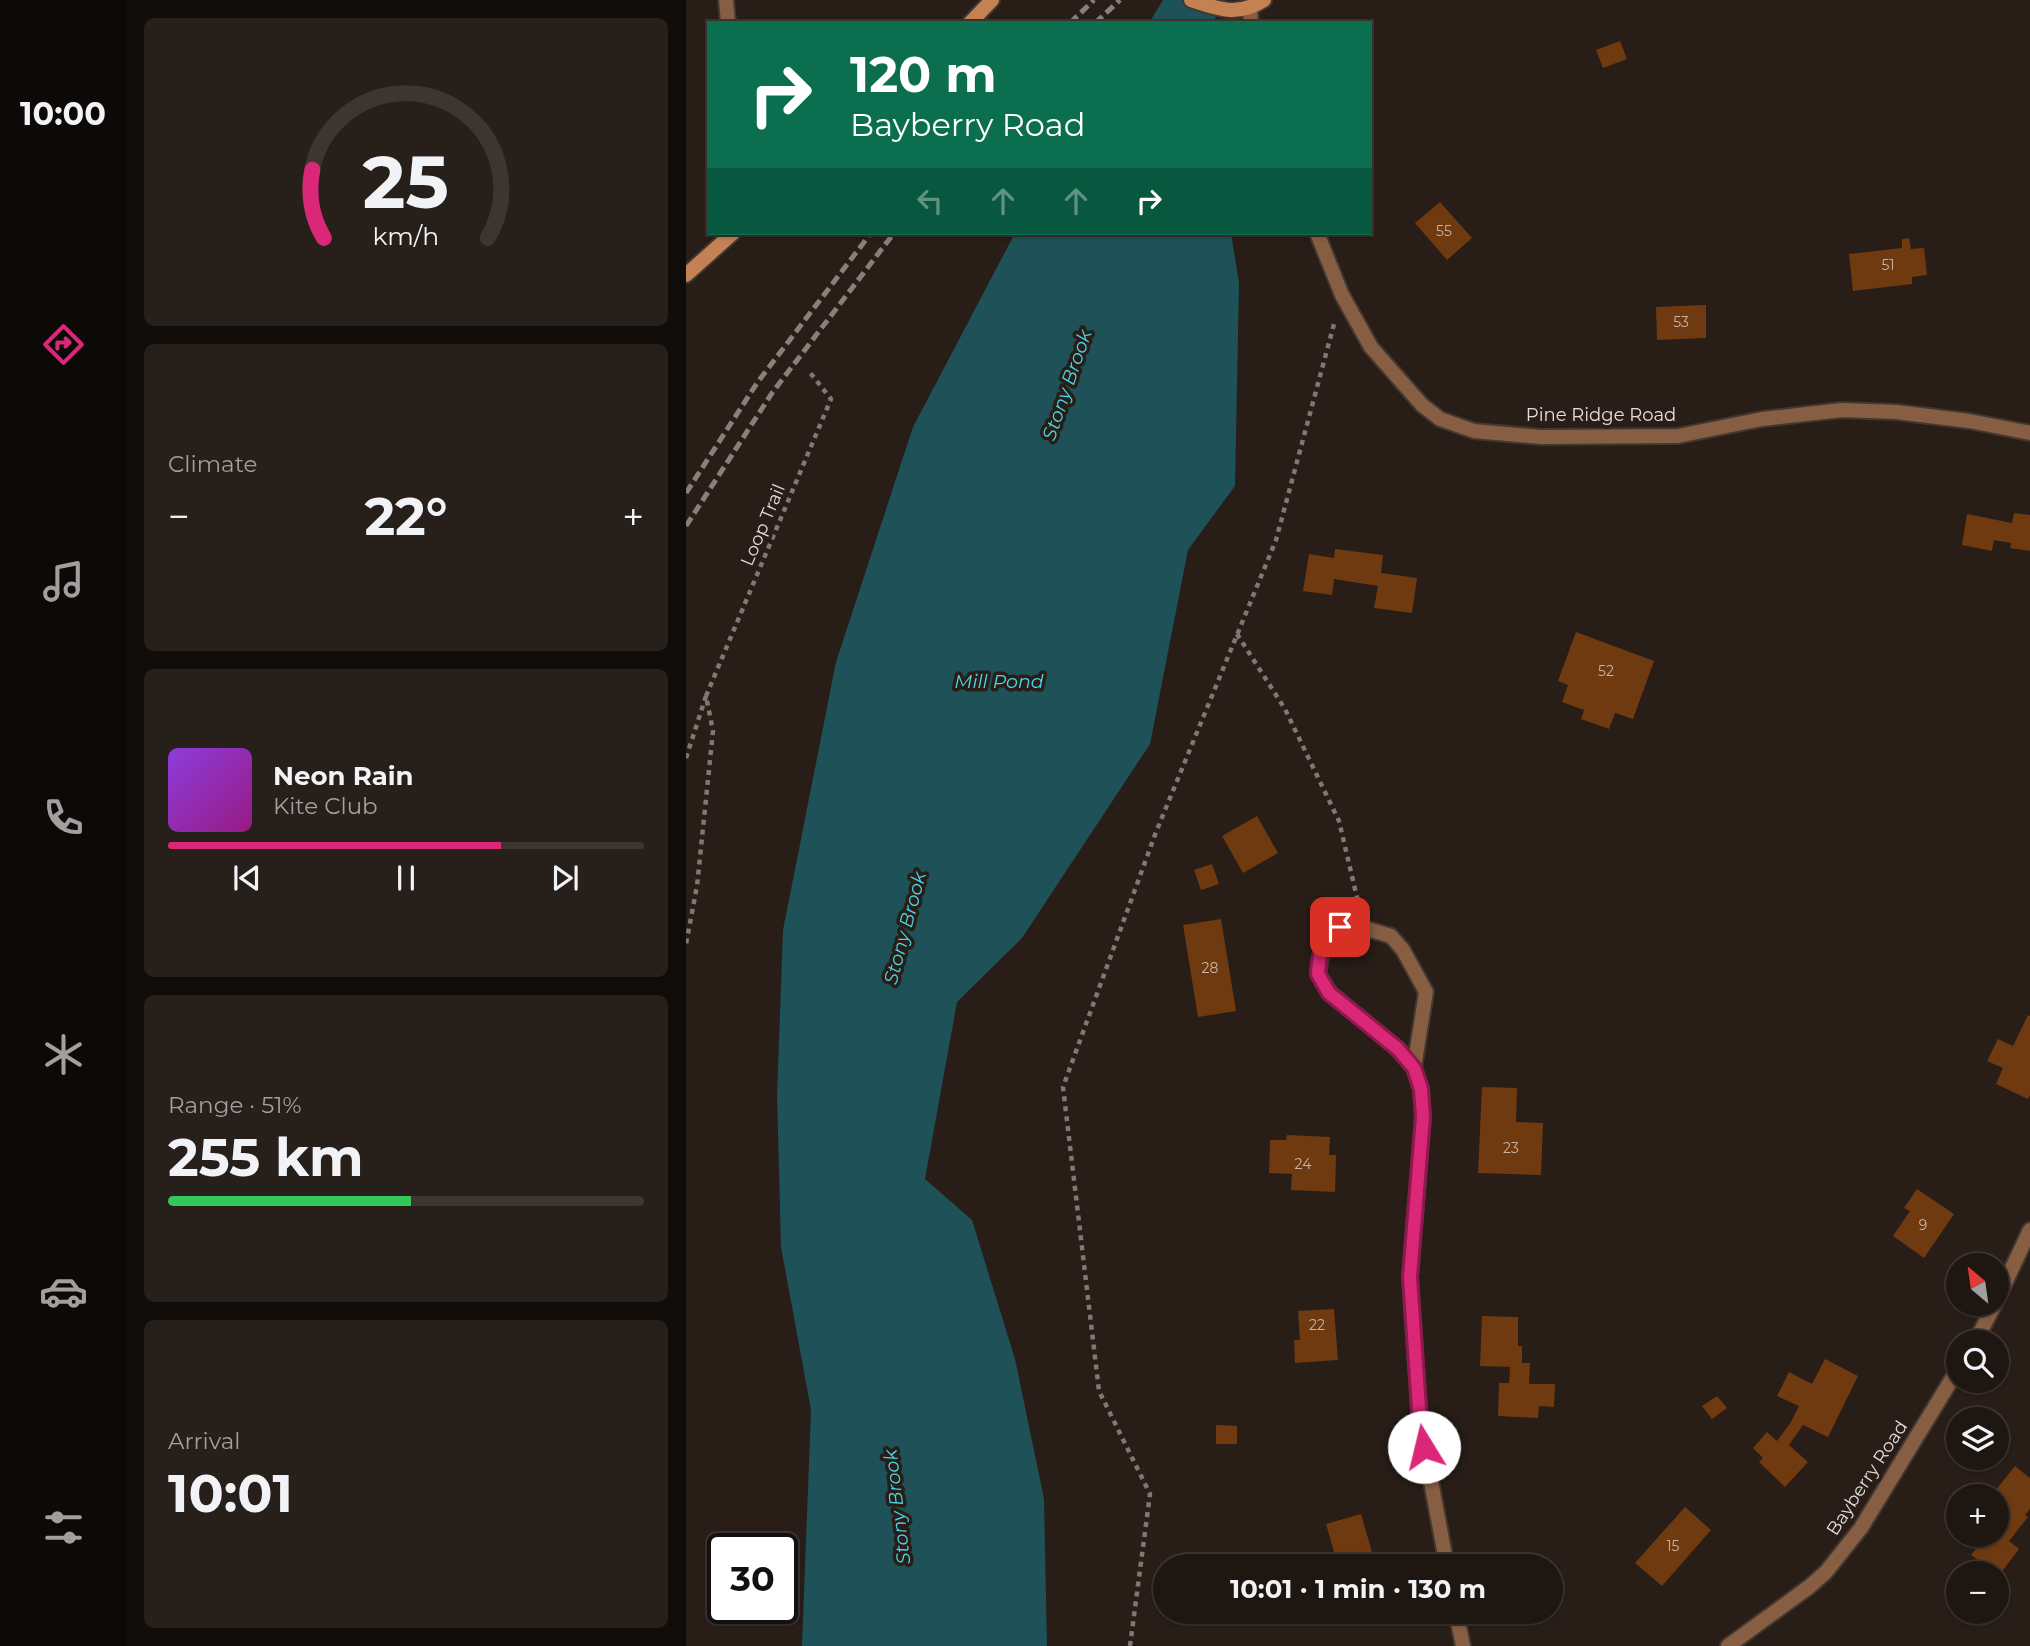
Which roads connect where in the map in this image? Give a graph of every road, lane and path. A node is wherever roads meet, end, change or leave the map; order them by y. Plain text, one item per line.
1 (726, 0) edge
2 (992, 0) edge
3 (1191, 0) edge
4 (1264, 0) edge
5 (1251, 16) edge
6 (728, 21) edge
7 (972, 21) edge
8 (731, 235) edge
9 (1318, 235) edge
10 (686, 275) edge
11 (1342, 295) junction
12 (808, 370) dead end
13 (2030, 433) edge
14 (1237, 634) junction
15 (706, 696) junction
16 (686, 758) edge
17 (1364, 928) junction
18 (686, 944) edge
19 (1414, 1068) junction
20 (2030, 1230) edge
21 (2009, 1274) edge
22 (1946, 1389) edge
23 (1445, 1554) edge
24 (1458, 1624) edge
25 (1130, 1646) edge
26 (1463, 1646) edge
27 (1728, 1646) edge

1 - 6 street
2 - 7 main road
3 - 5 main road
4 - 5 main road
8 - 10 main road
9 - 11 street, Pine Ridge Road
11 - 13 street, Pine Ridge Road
11 - 14 path
12 - 15 path, Loop Trail
14 - 17 path
14 - 25 path
15 - 16 path, Loop Trail
15 - 18 path
17 - 19 street
17 - 19 street
19 - 23 street
20 - 21 street
22 - 27 street, Bayberry Road
24 - 26 street

